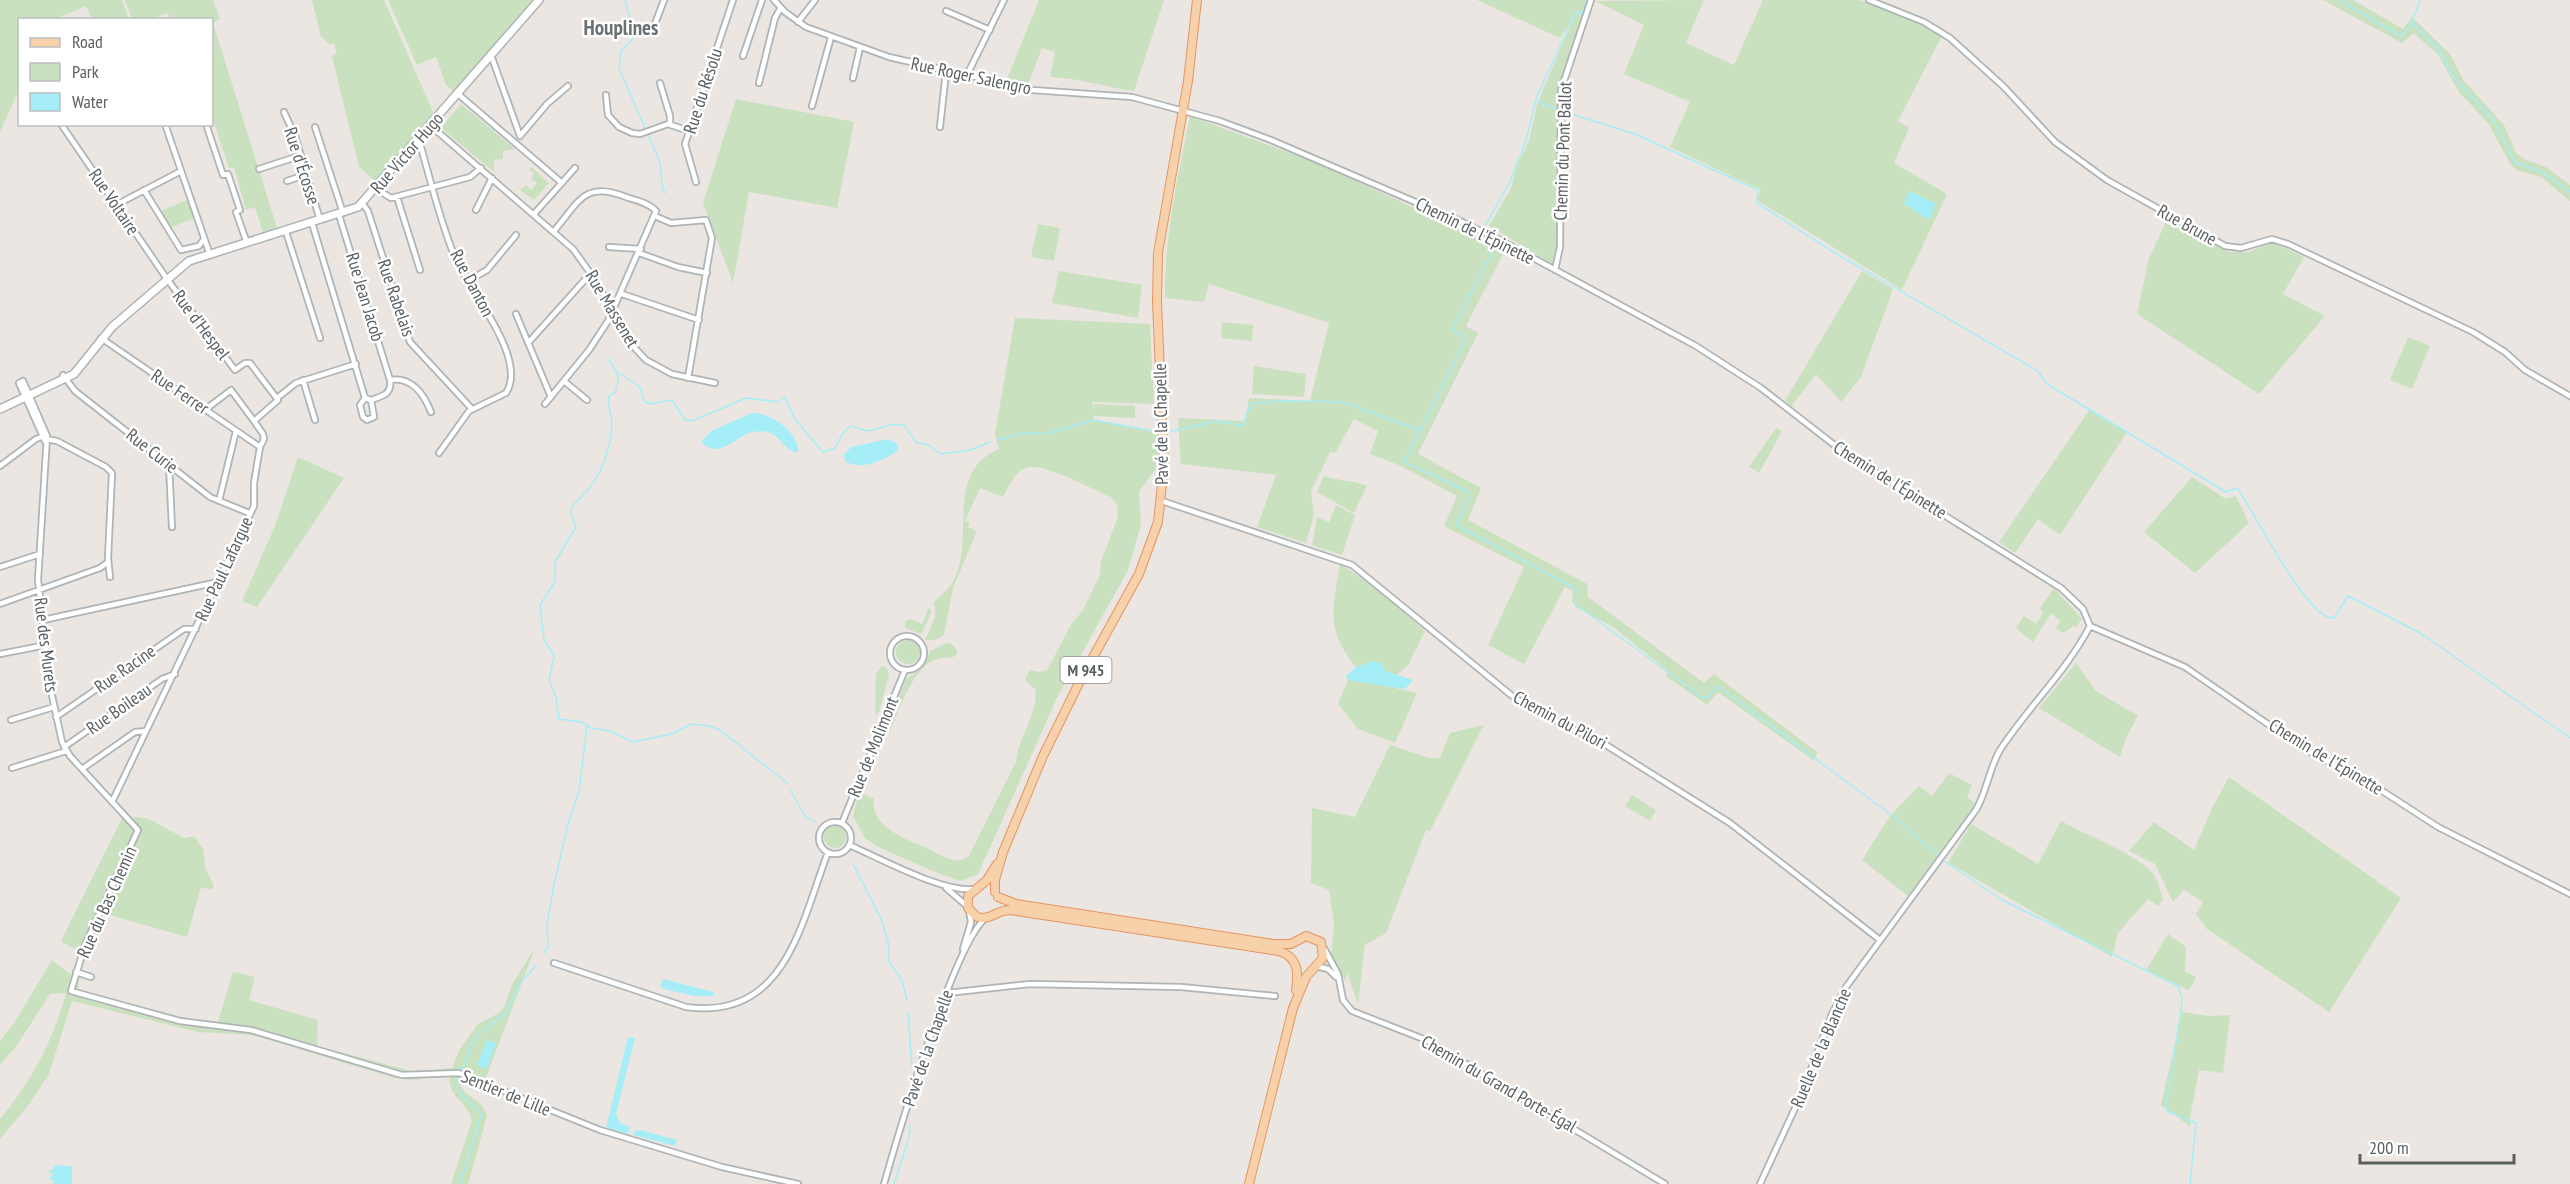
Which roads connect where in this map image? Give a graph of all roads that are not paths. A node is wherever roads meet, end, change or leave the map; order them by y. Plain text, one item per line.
1 (539, 0) edge
2 (664, 0) edge
3 (733, 0) edge
4 (762, 0) edge
5 (774, 0) edge
6 (815, 0) edge
7 (1004, 0) edge
8 (1197, 0) edge
9 (1592, 0) edge
10 (1869, 0) edge
11 (780, 9) junction
12 (946, 11) dead end
13 (798, 22) junction
14 (653, 29) dead end
15 (990, 30) junction
16 (831, 37) junction
17 (860, 47) junction
18 (491, 55) junction
19 (743, 56) dead end
20 (946, 70) junction
21 (968, 75) junction
22 (853, 78) dead end
23 (660, 83) dead end
24 (759, 83) dead end
25 (568, 86) dead end
26 (458, 94) junction
27 (606, 95) dead end
28 (812, 105) dead end
29 (1183, 110) junction
30 (284, 112) dead end
31 (670, 124) junction
32 (62, 126) edge
33 (166, 126) edge
34 (207, 126) edge
35 (431, 126) junction
36 (315, 127) dead end
37 (940, 127) dead end
38 (689, 131) junction
39 (520, 136) junction
40 (419, 140) junction
41 (515, 142) junction
42 (299, 156) junction
43 (481, 168) junction
44 (574, 168) dead end
45 (259, 169) dead end
46 (181, 171) junction
47 (305, 175) junction
48 (492, 178) junction
49 (287, 181) dead end
50 (561, 183) junction
51 (696, 183) dead end
52 (433, 187) junction
53 (376, 189) junction
54 (144, 190) junction
55 (398, 197) junction
56 (362, 203) junction
57 (116, 205) junction
58 (476, 210) dead end
59 (341, 214) junction
60 (534, 214) junction
61 (655, 216) junction
62 (316, 222) junction
63 (554, 231) junction
64 (286, 232) junction
65 (516, 235) dead end
66 (204, 239) junction
67 (247, 243) junction
68 (609, 247) dead end
69 (640, 251) junction
70 (210, 255) junction
71 (420, 270) dead end
72 (1555, 270) junction
73 (591, 273) junction
74 (707, 273) junction
75 (170, 277) junction
76 (468, 281) junction
77 (622, 294) junction
78 (613, 311) junction
79 (516, 314) dead end
80 (699, 320) junction
81 (101, 338) junction
82 (320, 338) dead end
83 (528, 343) junction
84 (355, 361) junction
85 (64, 377) junction
86 (688, 378) junction
87 (303, 380) junction
88 (390, 380) junction
89 (564, 381) junction
90 (715, 383) dead end
91 (27, 394) junction
92 (2570, 396) edge
93 (551, 397) junction
94 (277, 398) junction
95 (587, 400) dead end
96 (0, 404) edge
97 (546, 404) dead end
98 (0, 409) edge
99 (206, 409) junction
100 (472, 409) junction
101 (431, 412) dead end
102 (315, 420) dead end
103 (254, 421) junction
104 (236, 431) junction
105 (45, 437) junction
106 (260, 447) junction
107 (439, 453) dead end
108 (169, 464) junction
109 (0, 466) edge
110 (219, 501) junction
111 (1162, 501) junction
112 (249, 513) junction
113 (172, 527) dead end
114 (40, 554) junction
115 (108, 559) junction
116 (0, 567) edge
117 (110, 577) dead end
118 (218, 582) junction
119 (39, 590) junction
120 (0, 604) edge
121 (43, 620) junction
122 (2090, 626) junction
123 (196, 629) junction
124 (46, 645) junction
125 (0, 654) edge
126 (905, 670) junction
127 (175, 674) junction
128 (54, 707) junction
129 (56, 717) junction
130 (11, 720) dead end
131 (146, 731) junction
132 (65, 749) junction
133 (12, 768) dead end
134 (82, 769) junction
135 (113, 800) junction
136 (129, 817) joint
137 (842, 824) junction
138 (849, 845) junction
139 (828, 852) junction
140 (1003, 852) junction
141 (936, 882) junction
142 (976, 888) junction
143 (997, 894) junction
144 (2570, 894) edge
145 (968, 909) junction
146 (990, 917) junction
147 (1880, 940) junction
148 (1296, 941) junction
149 (1324, 948) junction
150 (1295, 961) junction
151 (554, 963) dead end
152 (1315, 967) junction
153 (76, 972) junction
154 (955, 974) junction
155 (91, 977) dead end
156 (1340, 985) junction
157 (71, 991) joint
158 (947, 993) junction
159 (1275, 996) dead end
160 (1293, 1008) junction
161 (798, 1184) edge
162 (884, 1184) edge
163 (1249, 1184) edge
164 (1665, 1184) edge
165 (1760, 1184) edge

1 - 18 main road, Rue Victor Hugo
2 - 14 street
3 - 38 street, Rue du Résolu
4 - 19 street
5 - 11 street, Rue Roger Salengro
6 - 13 street
7 - 15 street
8 - 29 main road, Pavé de la Chapelle / M 945
9 - 72 street, Chemin du Pont Ballot
10 - 92 street, Rue Brune
11 - 13 street, Rue Roger Salengro
11 - 24 street
12 - 15 street
13 - 16 street, Rue Roger Salengro
15 - 21 street
16 - 17 street, Rue Roger Salengro
16 - 28 street
17 - 20 street, Rue Roger Salengro
17 - 22 street
18 - 26 main road, Rue Victor Hugo
18 - 39 street
20 - 21 street, Rue Roger Salengro
20 - 37 street
21 - 29 street, Rue Roger Salengro
23 - 31 street
25 - 39 street
26 - 35 main road, Rue Victor Hugo
26 - 41 street
27 - 31 street
29 - 72 street, Chemin de l'Épinette
29 - 111 main road, Pavé de la Chapelle / M 945
30 - 42 street, Rue d'Écosse
31 - 38 street
32 - 57 street, Rue Voltaire
33 - 46 street
34 - 67 street
35 - 40 main road, Rue Victor Hugo
35 - 43 street, Rue Massenet
36 - 59 street, Rue Jean Jacob
38 - 51 street, Rue du Résolu
39 - 41 street
40 - 52 street, Rue Danton
40 - 53 main road, Rue Victor Hugo
41 - 50 street
42 - 45 street
42 - 47 street, Rue d'Écosse
43 - 48 street, Rue Massenet
43 - 52 street
44 - 50 street
46 - 54 street
46 - 66 street
47 - 49 street
47 - 62 street, Rue d'Écosse
48 - 58 street
48 - 60 street, Rue Massenet
50 - 60 street
52 - 55 street
52 - 76 street, Rue Danton
53 - 55 street
53 - 56 main road, Rue Victor Hugo
54 - 57 street
54 - 66 street
55 - 71 street
56 - 59 main road, Rue Victor Hugo
56 - 100 street, Rue Rabelais
57 - 75 street, Rue Voltaire
59 - 62 main road, Rue Victor Hugo
59 - 88 street, Rue Jean Jacob
60 - 63 street, Rue Massenet
61 - 63 street
61 - 69 street
61 - 74 street
62 - 64 main road, Rue Victor Hugo
62 - 84 street, Rue d'Écosse
63 - 73 street, Rue Massenet
64 - 67 main road, Rue Victor Hugo
64 - 82 street
65 - 76 street
66 - 70 street
67 - 70 main road, Rue Victor Hugo
68 - 69 street
69 - 74 street
69 - 77 street
70 - 75 main road, Rue Victor Hugo
72 - 122 street, Chemin de l'Épinette
73 - 78 street, Rue Massenet
73 - 83 street
74 - 80 street
75 - 81 main road, Rue Victor Hugo
75 - 94 street, Rue d'Hespel
76 - 100 street, Rue Danton
77 - 78 street
77 - 80 street
78 - 86 street, Rue Massenet
78 - 89 street
79 - 83 street
80 - 86 street
81 - 85 main road, Rue Victor Hugo
81 - 99 street, Rue Ferrer
83 - 93 street
84 - 87 street
84 - 88 street, Rue d'Écosse
85 - 91 main road, Rue Victor Hugo
85 - 108 street, Rue Curie
86 - 90 street, Rue Massenet
87 - 94 street
87 - 102 street
88 - 101 street
89 - 93 street
89 - 95 street
91 - 96 main road, Rue Victor Hugo
91 - 98 main road, Rue Victor Hugo
91 - 105 street
93 - 97 street
94 - 103 street
99 - 103 street
99 - 104 street, Rue Ferrer
100 - 107 street
103 - 106 street
104 - 106 street, Rue Ferrer
104 - 110 street
105 - 109 street
105 - 114 street, Rue des Murets
105 - 115 street
106 - 112 street, Rue Paul Lafargue
108 - 110 street, Rue Curie
108 - 113 street
110 - 112 street, Rue Curie
111 - 140 main road, Pavé de la Chapelle / M 945
111 - 147 street, Chemin du Pilori
112 - 118 street, Rue Paul Lafargue
114 - 116 street
114 - 119 street, Rue des Murets
115 - 117 street
115 - 119 street
118 - 121 street
118 - 123 street, Rue Paul Lafargue
119 - 120 street
119 - 121 street, Rue des Murets
121 - 124 street, Rue des Murets
122 - 144 street, Chemin de l'Épinette
122 - 147 street, Ruelle de la Blanche
123 - 127 street, Rue Paul Lafargue
123 - 129 street, Rue Racine
124 - 125 street
124 - 128 street, Rue des Murets
126 - 126 street
126 - 137 street, Rue de Molimont
127 - 131 street, Rue Paul Lafargue
127 - 132 street, Rue Boileau
128 - 129 street, Rue des Murets
128 - 130 street
129 - 132 street, Rue des Murets
131 - 134 street
131 - 135 street, Rue Paul Lafargue
132 - 133 street, Rue Boileau
132 - 134 street, Rue des Murets
134 - 135 street, Rue des Murets
135 - 136 street, Rue des Murets
136 - 153 street, Rue du Bas Chemin
137 - 138 street
137 - 139 street
138 - 139 street
138 - 141 street
139 - 151 street
140 - 142 main road, Pavé de la Chapelle / M 945
140 - 143 main road, Pavé de la Chapelle / M 945
141 - 142 street
141 - 145 street
142 - 143 main road
142 - 145 main road, Pavé de la Chapelle
143 - 146 main road, Pavé de la Chapelle
143 - 148 main road
145 - 146 main road
145 - 154 street
146 - 150 main road
146 - 154 street, Pavé de la Chapelle
147 - 165 street, Ruelle de la Blanche
148 - 149 main road
148 - 150 main road
149 - 152 main road
149 - 156 street, Chemin du Grand Porte-Égal
150 - 152 main road
150 - 160 main road
152 - 156 street, Chemin du Grand Porte-Égal
152 - 160 main road
153 - 155 street
153 - 157 street, Rue du Bas Chemin
154 - 158 street, Pavé de la Chapelle
156 - 164 street, Chemin du Grand Porte-Égal
157 - 161 street, Sentier de Lille
158 - 159 street
158 - 162 street, Pavé de la Chapelle
160 - 163 main road

